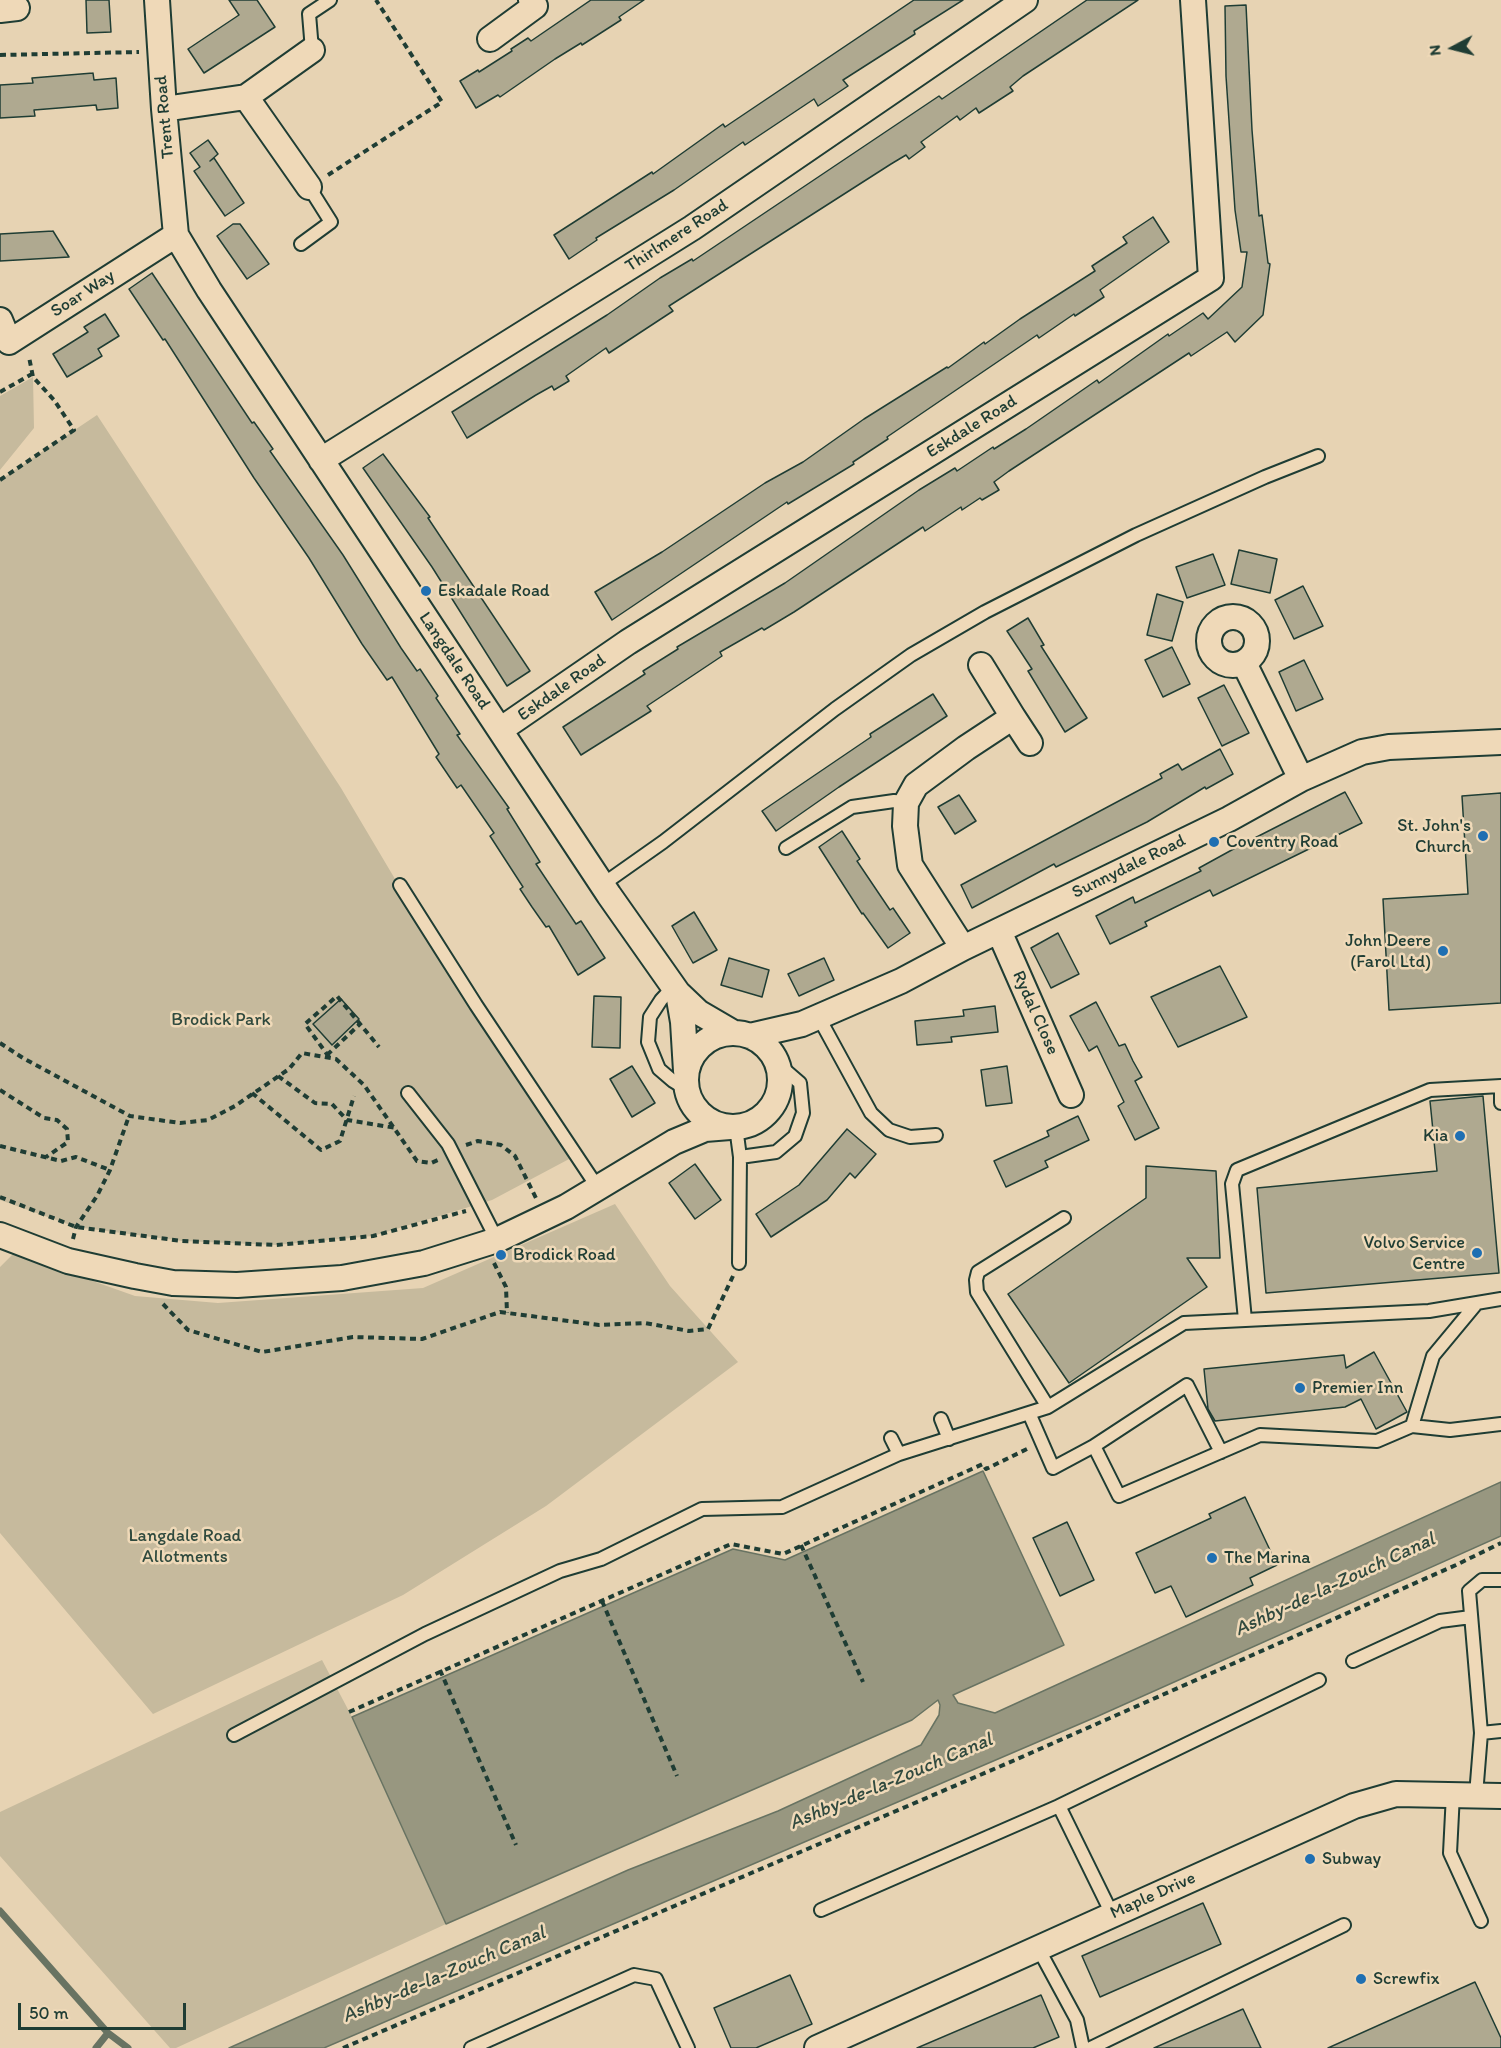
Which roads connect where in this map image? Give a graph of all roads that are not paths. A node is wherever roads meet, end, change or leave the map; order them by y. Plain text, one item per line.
1 (157, 0) edge
2 (330, 0) edge
3 (1025, 0) edge
4 (1193, 0) edge
5 (537, 2) edge
6 (490, 39) dead end
7 (312, 50) joint
8 (246, 97) junction
9 (164, 109) junction
10 (309, 187) joint
11 (176, 235) junction
12 (301, 244) dead end
13 (0, 320) edge
14 (1318, 456) dead end
15 (321, 460) junction
16 (1244, 663) dead end
17 (981, 665) dead end
18 (1013, 717) junction
19 (500, 730) junction
20 (1501, 742) edge
21 (1030, 743) dead end
22 (1301, 779) junction
23 (906, 803) junction
24 (786, 848) dead end
25 (400, 885) dead end
26 (602, 885) junction
27 (999, 931) junction
28 (963, 948) junction
29 (676, 990) junction
30 (810, 1020) junction
31 (742, 1034) junction
32 (775, 1059) junction
33 (1501, 1086) edge
34 (689, 1090) junction
35 (408, 1093) dead end
36 (1501, 1093) edge
37 (1071, 1095) dead end
38 (1501, 1103) edge
39 (733, 1127) junction
40 (936, 1135) dead end
41 (674, 1142) junction
42 (740, 1158) junction
43 (598, 1188) junction
44 (1064, 1218) dead end
45 (0, 1235) edge
46 (491, 1242) junction
47 (739, 1263) road end
48 (1501, 1299) edge
49 (1477, 1303) junction
50 (1245, 1320) junction
51 (1048, 1407) junction
52 (1029, 1413) junction
53 (940, 1419) dead end
54 (1501, 1424) edge
55 (1412, 1426) junction
56 (891, 1438) dead end
57 (949, 1439) junction
58 (1094, 1446) junction
59 (1221, 1452) junction
60 (899, 1454) junction
61 (1501, 1580) edge
62 (1471, 1617) junction
63 (1353, 1661) dead end
64 (1319, 1680) dead end
65 (1501, 1731) edge
66 (1481, 1732) junction
67 (234, 1735) dead end
68 (1464, 1794) junction
69 (1501, 1796) edge
70 (1059, 1806) junction
71 (821, 1910) dead end
72 (1112, 1914) junction
73 (1481, 1921) dead end
74 (1344, 1925) dead end
75 (1038, 1948) junction
76 (848, 2041) edge
77 (471, 2048) edge
78 (688, 2048) edge
79 (817, 2048) edge
80 (1083, 2048) edge
81 (1091, 2048) edge

1 - 9 street, Trent Road
2 - 7 lane
3 - 15 street, Thirlmere Road
4 - 19 street, Eskdale Road
5 - 6 street
7 - 8 street
8 - 9 street
8 - 10 street
9 - 11 street, Trent Road
10 - 12 lane
11 - 13 street, Soar Way
11 - 15 street, Langdale Road
14 - 26 lane
15 - 19 street, Langdale Road
16 - 22 street
17 - 18 street
18 - 21 street
18 - 23 street
19 - 26 street, Langdale Road
20 - 22 street, Sunnydale Road
22 - 27 street, Sunnydale Road
23 - 24 lane
23 - 28 street
25 - 43 lane
26 - 29 street, Langdale Road
27 - 28 street, Sunnydale Road
27 - 37 street, Rydal Close
28 - 30 street, Sunnydale Road
29 - 31 street, Langdale Road
29 - 34 street, Langdale Road
29 - 34 lane
30 - 31 street, Sunnydale Road
30 - 32 street, Sunnydale Road
30 - 40 lane
31 - 32 street
31 - 34 street
32 - 39 street
32 - 42 lane
33 - 50 lane
34 - 39 street
34 - 41 street
35 - 46 lane
36 - 38 lane
39 - 41 street
39 - 42 lane
41 - 43 street
42 - 47 lane
43 - 46 street
44 - 51 lane
45 - 46 street
48 - 49 lane
49 - 50 lane
49 - 55 lane
50 - 51 lane
51 - 52 lane
52 - 57 lane
52 - 58 lane
53 - 57 lane
54 - 55 lane
55 - 59 lane
56 - 60 lane
57 - 60 lane
58 - 59 lane
58 - 59 lane
60 - 67 lane
61 - 62 lane
62 - 63 lane
62 - 66 lane
64 - 70 lane
65 - 66 lane
66 - 68 lane
68 - 69 street, Maple Drive
68 - 72 street, Maple Drive
68 - 73 lane
70 - 71 lane
70 - 72 lane
72 - 75 street, Maple Drive
74 - 81 lane
75 - 76 street, Maple Drive
75 - 80 lane
76 - 79 street, Maple Drive
77 - 78 lane

